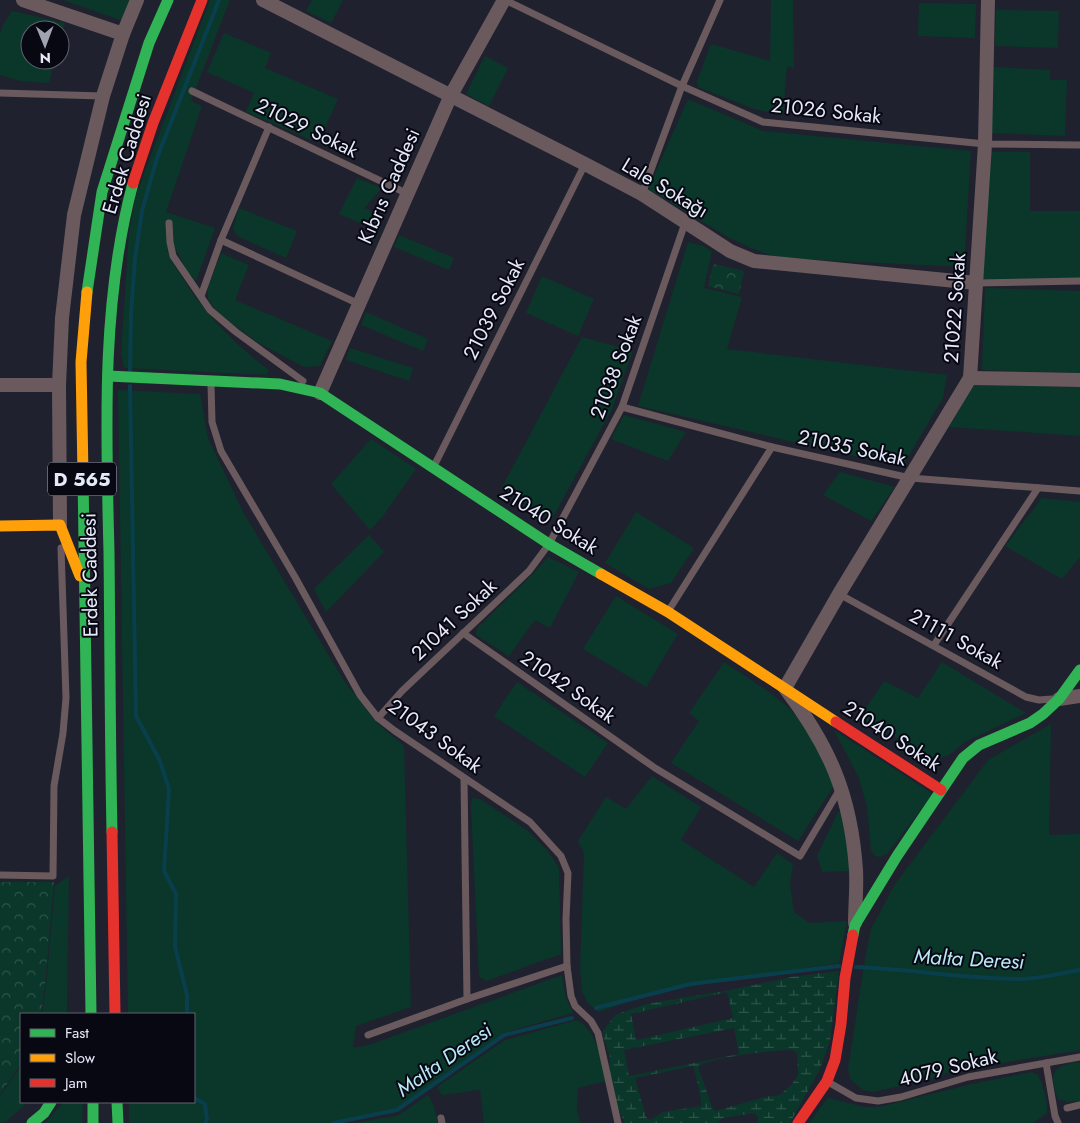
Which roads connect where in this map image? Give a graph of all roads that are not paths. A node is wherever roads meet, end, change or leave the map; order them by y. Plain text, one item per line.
1 (23, 0) edge
2 (137, 0) edge
3 (168, 0) edge
4 (202, 0) edge
5 (263, 0) edge
6 (504, 0) edge
7 (720, 0) edge
8 (988, 0) edge
9 (123, 34) junction
10 (682, 86) junction
11 (192, 91) dead end
12 (0, 94) edge
13 (451, 95) junction
14 (103, 96) junction
15 (269, 127) junction
16 (985, 144) junction
17 (1080, 145) edge
18 (585, 164) junction
19 (408, 194) junction
20 (642, 194) junction
21 (170, 223) dead end
22 (685, 223) junction
23 (221, 240) junction
24 (1080, 281) edge
25 (976, 283) junction
26 (201, 296) junction
27 (359, 304) junction
28 (108, 376) junction
29 (970, 378) junction
30 (1080, 380) edge
31 (211, 381) junction
32 (0, 385) edge
33 (59, 385) junction
34 (320, 393) junction
35 (622, 407) junction
36 (772, 447) junction
37 (433, 468) junction
38 (910, 478) junction
39 (1038, 488) junction
40 (1080, 491) edge
41 (60, 525) junction
42 (0, 526) edge
43 (549, 544) junction
44 (84, 587) junction
45 (840, 594) junction
46 (668, 612) junction
47 (463, 633) junction
48 (934, 645) junction
49 (1080, 670) edge
50 (785, 688) junction
51 (1080, 696) edge
52 (1059, 699) junction
53 (378, 718) junction
54 (464, 778) junction
55 (841, 786) junction
56 (941, 790) junction
57 (0, 875) edge
58 (854, 925) junction
59 (567, 966) junction
60 (90, 970) junction
61 (466, 999) junction
62 (81, 1013) edge
63 (91, 1013) edge
64 (115, 1013) edge
65 (368, 1035) dead end
66 (1080, 1057) edge
67 (1046, 1063) junction
68 (827, 1081) junction
69 (50, 1103) edge
70 (92, 1103) edge
71 (117, 1103) edge
72 (1080, 1105) edge
73 (1067, 1108) dead end
74 (32, 1123) edge
75 (93, 1123) edge
76 (118, 1123) edge
77 (618, 1123) edge
78 (798, 1123) edge
79 (1058, 1123) edge

1 - 9 street
2 - 9 street
3 - 44 main road, Erdek Caddesi / D 565
4 - 28 main road, Erdek Caddesi / D 565
5 - 13 street, Lale Sokağı
6 - 10 lane, 21026 Sokak
6 - 13 street, Kıbrıs Caddesi
7 - 10 lane
8 - 16 street, 21022 Sokak
9 - 14 street
10 - 16 lane, 21026 Sokak
10 - 20 lane
11 - 15 lane, 21029 Sokak
12 - 14 lane
13 - 18 street, Lale Sokağı
13 - 19 street, Kıbrıs Caddesi
14 - 33 street
15 - 19 lane, 21029 Sokak
15 - 23 lane
16 - 17 lane, 21026 Sokak
16 - 25 street, 21022 Sokak
18 - 20 street, Lale Sokağı
18 - 37 lane, 21039 Sokak
19 - 27 street, Kıbrıs Caddesi
20 - 22 street, Lale Sokağı
21 - 26 lane
22 - 25 street, Lale Sokağı
22 - 35 lane, 21038 Sokak
23 - 26 lane
23 - 27 lane
24 - 25 lane, Lale Sokağı
25 - 29 street, 21022 Sokak
26 - 34 lane
27 - 34 street, Kıbrıs Caddesi
28 - 31 main road, 21040 Sokak
28 - 64 main road, Erdek Caddesi / D 565
29 - 30 street
29 - 38 street, 21022 Sokak
31 - 34 main road, 21040 Sokak
31 - 53 lane, 21043 Sokak
32 - 33 street
33 - 41 street
34 - 37 main road, 21040 Sokak
35 - 36 lane, 21035 Sokak
35 - 43 lane, 21038 Sokak
36 - 38 lane, 21035 Sokak
36 - 46 lane
37 - 43 main road, 21040 Sokak
38 - 39 lane, 21035 Sokak
38 - 45 street, 21022 Sokak
39 - 40 lane, 21035 Sokak
39 - 48 lane
41 - 42 main road
41 - 44 main road
41 - 57 lane
43 - 46 main road, 21040 Sokak
43 - 47 lane, 21041 Sokak
44 - 60 main road, Erdek Caddesi / D 565
45 - 48 lane, 21111 Sokak
45 - 50 street, 21022 Sokak
46 - 50 main road, 21040 Sokak
47 - 53 lane, 21041 Sokak
47 - 55 lane, 21042 Sokak
48 - 52 lane, 21111 Sokak
49 - 52 main road
50 - 55 street
50 - 56 main road, 21040 Sokak
51 - 52 street
52 - 56 main road
53 - 54 lane, 21043 Sokak
54 - 59 lane, 21043 Sokak
54 - 61 lane
55 - 58 street
56 - 58 main road
58 - 68 main road
59 - 61 lane
59 - 77 lane, 21043 Sokak
60 - 62 main road, D 565
60 - 63 main road, Erdek Caddesi / D 565
61 - 65 lane
66 - 67 lane, 4079 Sokak
67 - 68 lane, 4079 Sokak
67 - 79 lane
68 - 78 main road
69 - 74 main road
70 - 75 main road
71 - 76 main road
72 - 73 lane

